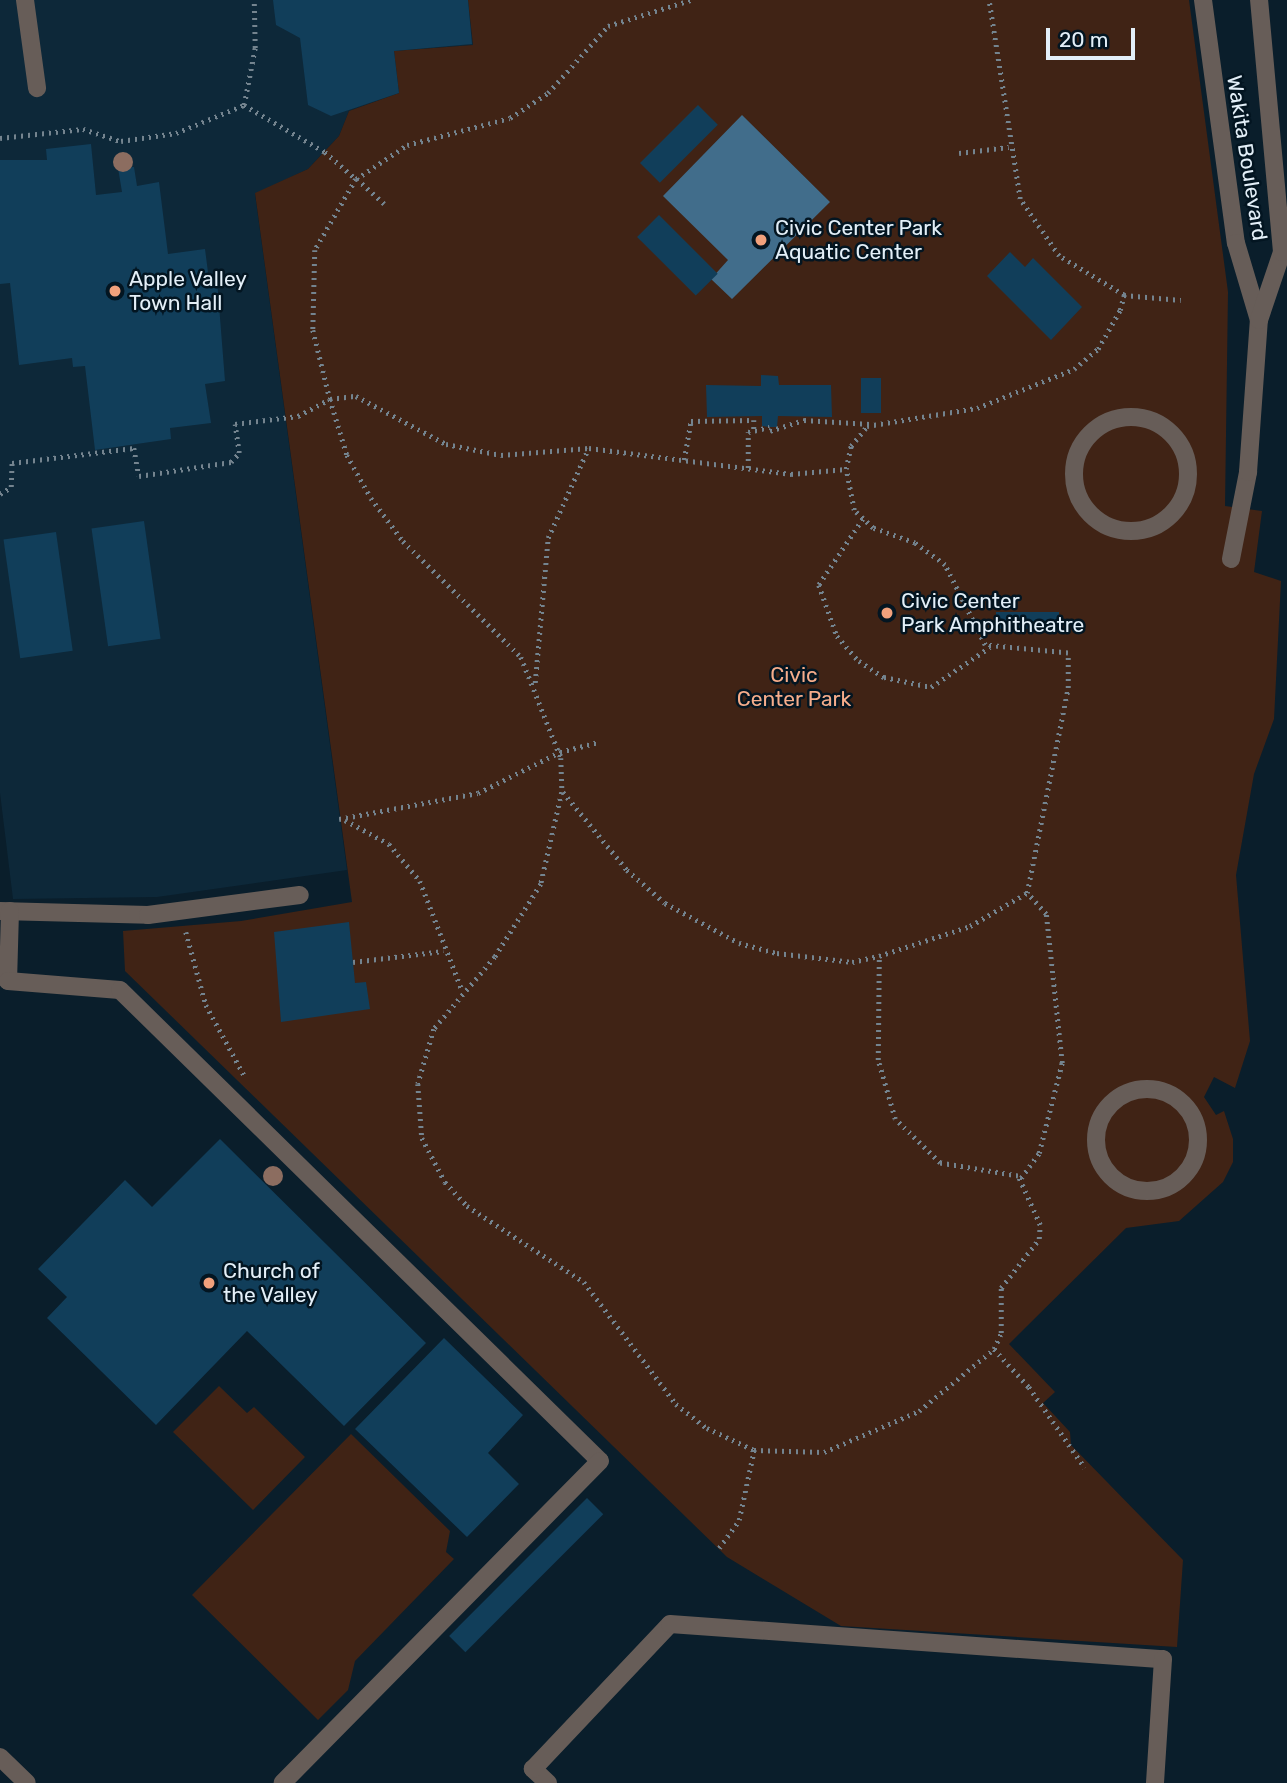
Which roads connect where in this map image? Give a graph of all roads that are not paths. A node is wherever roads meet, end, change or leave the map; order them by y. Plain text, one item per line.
1 (25, 0) edge
2 (1203, 0) edge
3 (1259, 0) edge
4 (37, 88) dead end
5 (1259, 320) junction
6 (1186, 492) joint
7 (1231, 559) dead end
8 (300, 895) dead end
9 (5, 911) edge
10 (1169, 1186) joint
11 (0, 1757) edge
12 (27, 1783) edge
13 (284, 1783) edge
14 (548, 1783) edge
15 (1154, 1783) edge

1 - 4 street
2 - 5 street, Wakita Boulevard
3 - 5 street, Wakita Boulevard
5 - 7 street, Wakita Boulevard
6 - 6 street
8 - 9 street
9 - 13 street
10 - 10 street
11 - 12 street
14 - 15 street

